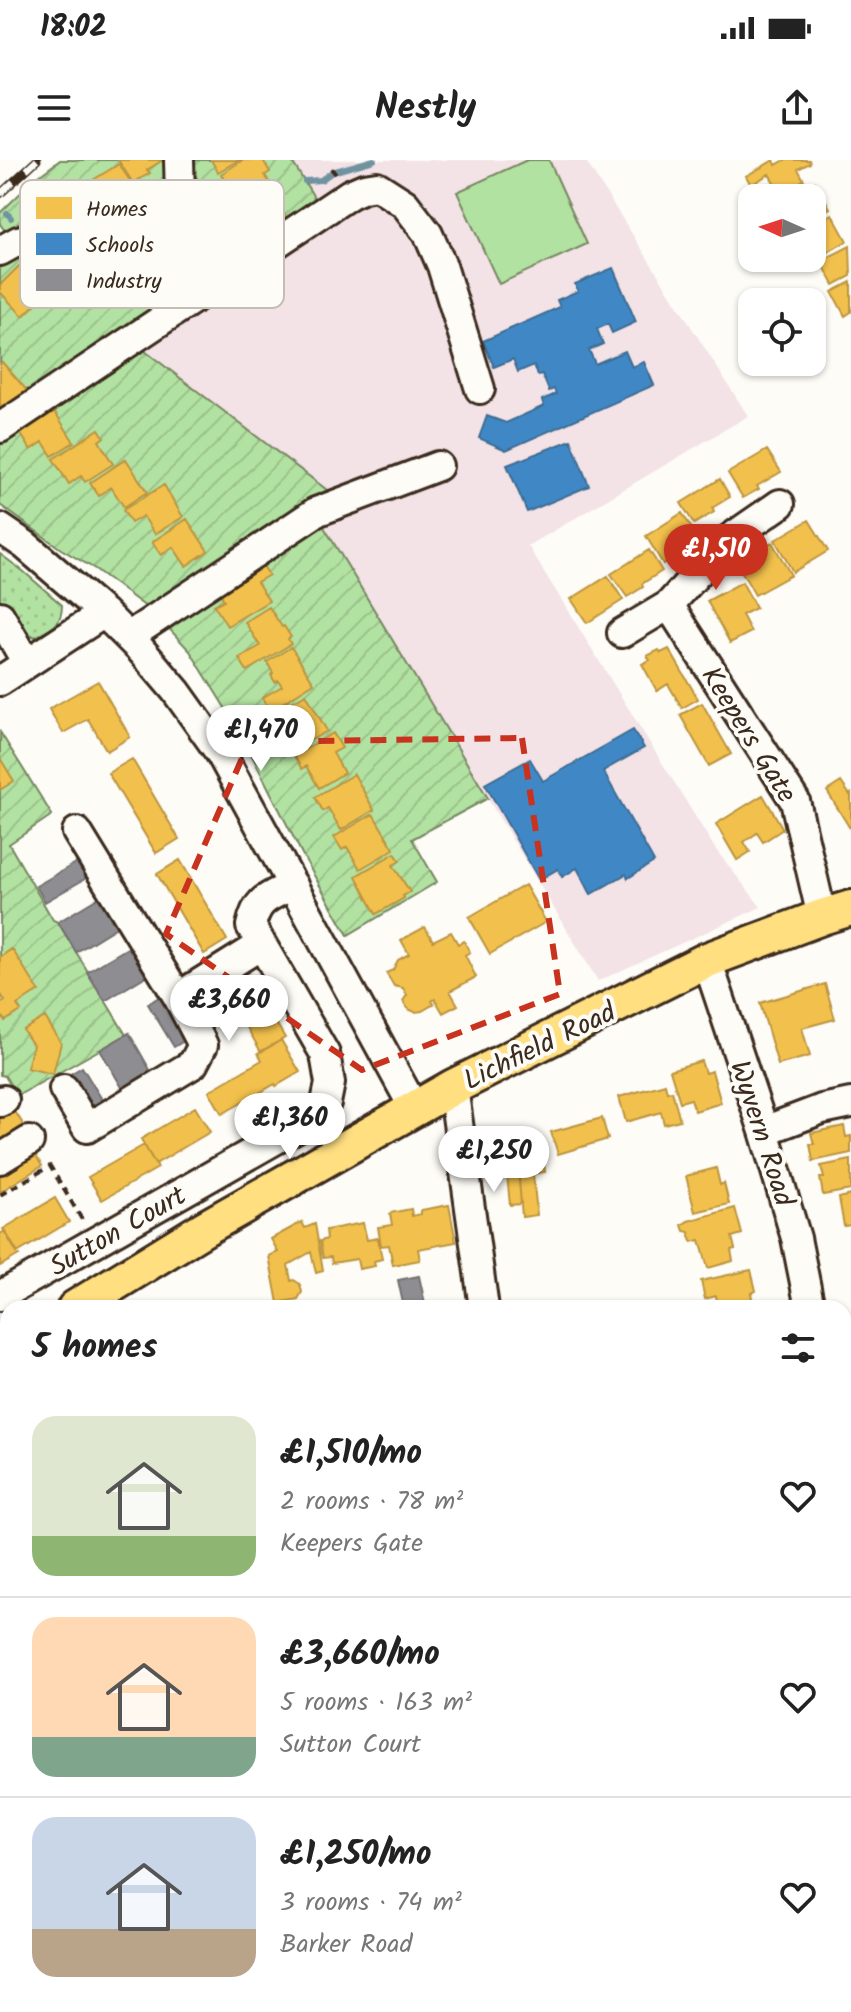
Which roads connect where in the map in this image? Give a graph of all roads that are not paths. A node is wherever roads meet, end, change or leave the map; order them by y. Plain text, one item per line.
1 (179, 160) edge
2 (180, 180) edge
3 (284, 238) edge
4 (20, 240) edge
5 (0, 251) edge
6 (179, 308) edge
7 (480, 389) dead end
8 (0, 428) edge
9 (438, 466) dead end
10 (780, 504) dead end
11 (0, 528) edge
12 (669, 605) junction
13 (104, 613) junction
14 (0, 616) edge
15 (622, 633) dead end
16 (128, 637) junction
17 (27, 663) junction
18 (0, 681) edge
19 (77, 832) dead end
20 (293, 885) junction
21 (837, 913) edge
22 (261, 945) junction
23 (707, 960) junction
24 (178, 997) junction
25 (453, 1087) junction
26 (64, 1089) dead end
27 (851, 1103) edge
28 (414, 1108) junction
29 (764, 1131) junction
30 (29, 1141) dead end
31 (0, 1159) edge
32 (0, 1296) edge
33 (88, 1300) edge
34 (483, 1300) edge
35 (808, 1300) edge

1 - 2 street
3 - 7 street
4 - 5 street
6 - 8 street
9 - 16 street
10 - 12 street
11 - 13 street
12 - 15 street
12 - 21 street, Keepers Gate
13 - 16 street
13 - 17 street
14 - 17 street
16 - 20 street
17 - 18 street
19 - 24 street
20 - 22 street, Sutton Court
20 - 28 street
21 - 23 main road, Lichfield Road
22 - 24 street
22 - 32 street, Sutton Court
23 - 25 main road, Lichfield Road
23 - 29 street, Wyvern Road
24 - 26 street
25 - 28 main road, Lichfield Road
25 - 34 street
27 - 29 street
28 - 33 main road, Lichfield Road
29 - 35 street, Wyvern Road
30 - 31 street

